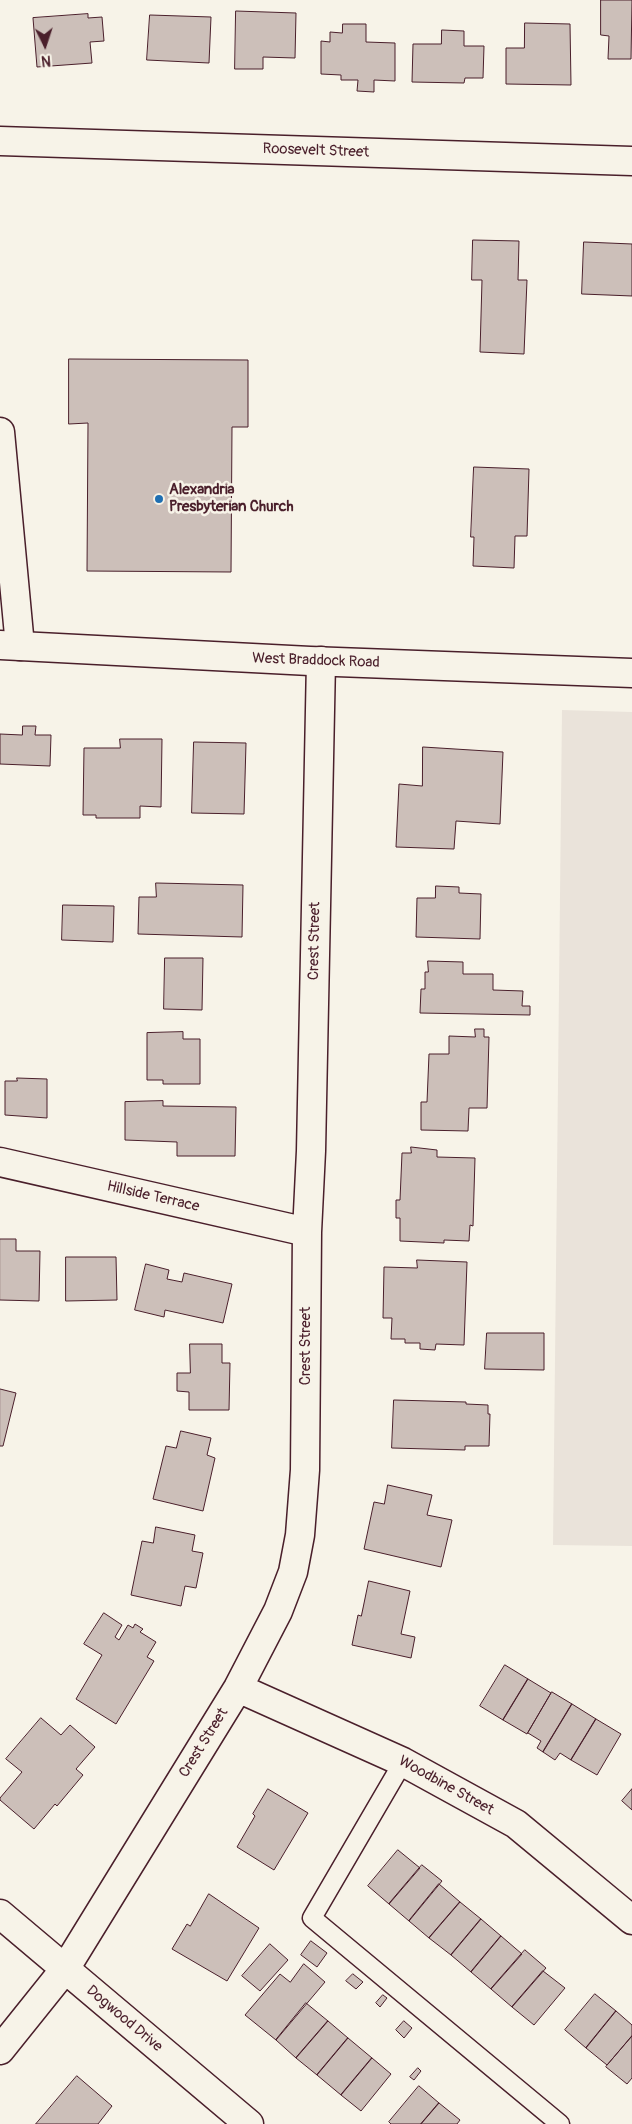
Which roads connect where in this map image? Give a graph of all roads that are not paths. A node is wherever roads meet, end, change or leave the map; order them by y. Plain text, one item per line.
1 (0, 141) edge
2 (632, 161) edge
3 (0, 432) edge
4 (10, 646) edge
5 (321, 661) junction
6 (632, 673) edge
7 (0, 1162) edge
8 (307, 1232) junction
9 (238, 1688) junction
10 (403, 1762) junction
11 (0, 1914) edge
12 (632, 1920) edge
13 (65, 1969) junction
14 (0, 2050) edge
15 (249, 2124) edge
16 (560, 2124) edge

1 - 2 street, Roosevelt Street
3 - 4 street
4 - 5 street, West Braddock Road
5 - 6 street, West Braddock Road
5 - 8 street, Crest Street
7 - 8 street, Hillside Terrace
8 - 9 street, Crest Street
9 - 10 street, Woodbine Street
9 - 13 street, Crest Street
10 - 12 street, Woodbine Street
10 - 16 lane
11 - 13 street, Dogwood Drive
13 - 14 street, Crest Street
13 - 15 street, Dogwood Drive

